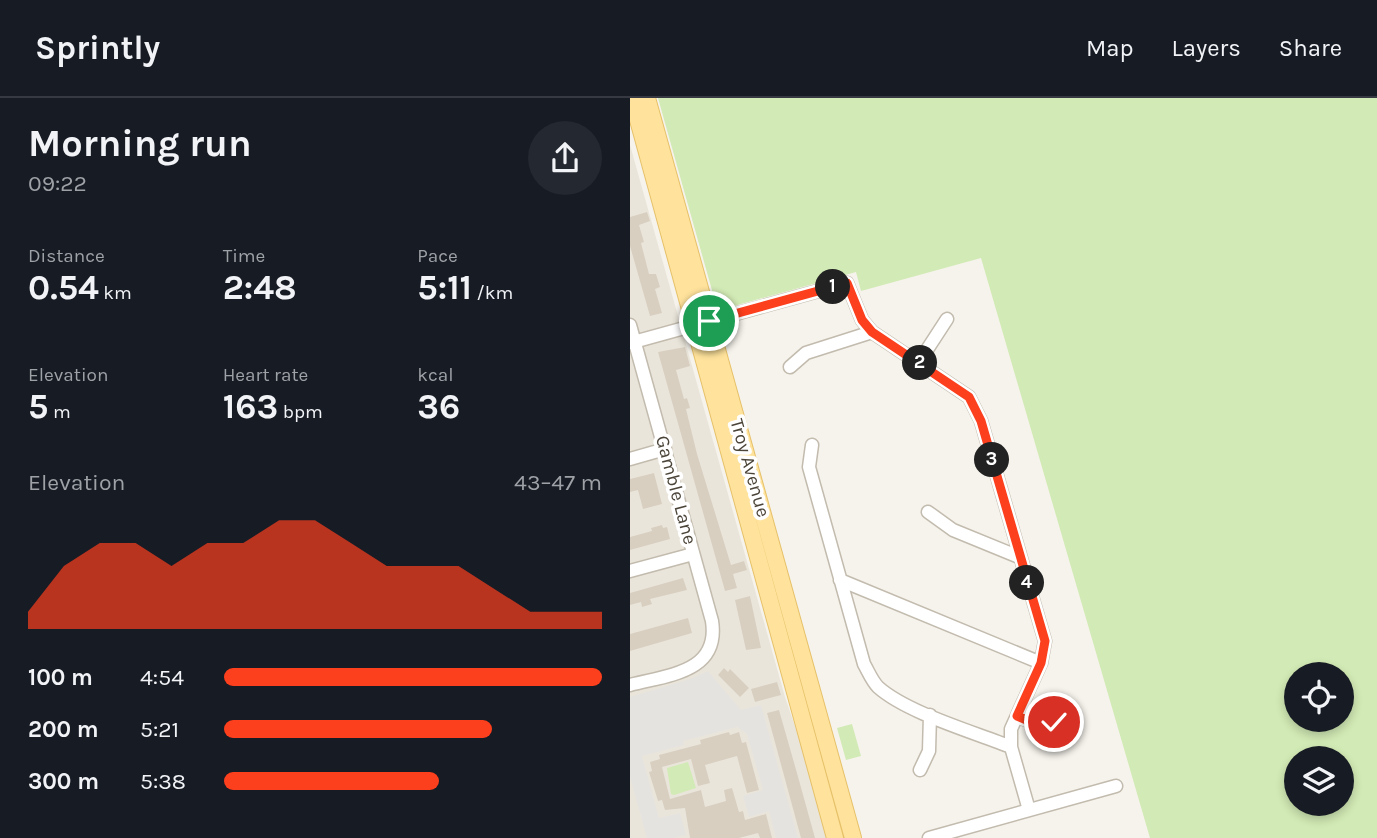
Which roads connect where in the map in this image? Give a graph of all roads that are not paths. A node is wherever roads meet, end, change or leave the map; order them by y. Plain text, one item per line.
1 (632, 98) edge
2 (647, 98) edge
3 (641, 123) edge
4 (947, 319) dead end
5 (702, 323) junction
6 (630, 325) edge
7 (872, 332) junction
8 (632, 342) edge
9 (919, 362) junction
10 (790, 367) dead end
11 (812, 445) dead end
12 (665, 449) junction
13 (630, 458) edge
14 (928, 512) dead end
15 (694, 554) junction
16 (1019, 557) junction
17 (630, 571) edge
18 (840, 580) junction
19 (1041, 663) junction
20 (630, 685) edge
21 (930, 715) junction
22 (1017, 716) junction
23 (1054, 722) dead end
24 (1011, 747) junction
25 (920, 770) dead end
26 (1116, 786) dead end
27 (1029, 810) junction
28 (835, 838) edge
29 (853, 838) edge
30 (929, 838) edge

1 - 3 main road, Troy Avenue
2 - 3 main road, Troy Avenue
3 - 5 main road, Troy Avenue
4 - 9 street
5 - 7 street
5 - 8 street
5 - 28 main road, Troy Avenue
5 - 29 main road, Troy Avenue
6 - 8 street, Gamble Lane
7 - 9 street
7 - 10 street
8 - 12 street, Gamble Lane
9 - 16 street
11 - 18 street
12 - 13 street
12 - 15 street, Gamble Lane
14 - 16 street
15 - 17 street
15 - 20 street, Gamble Lane
16 - 19 street
18 - 19 street
18 - 21 street
19 - 22 street
21 - 24 street
21 - 25 street
22 - 23 street
22 - 24 street
24 - 27 street
26 - 27 street
27 - 30 street

